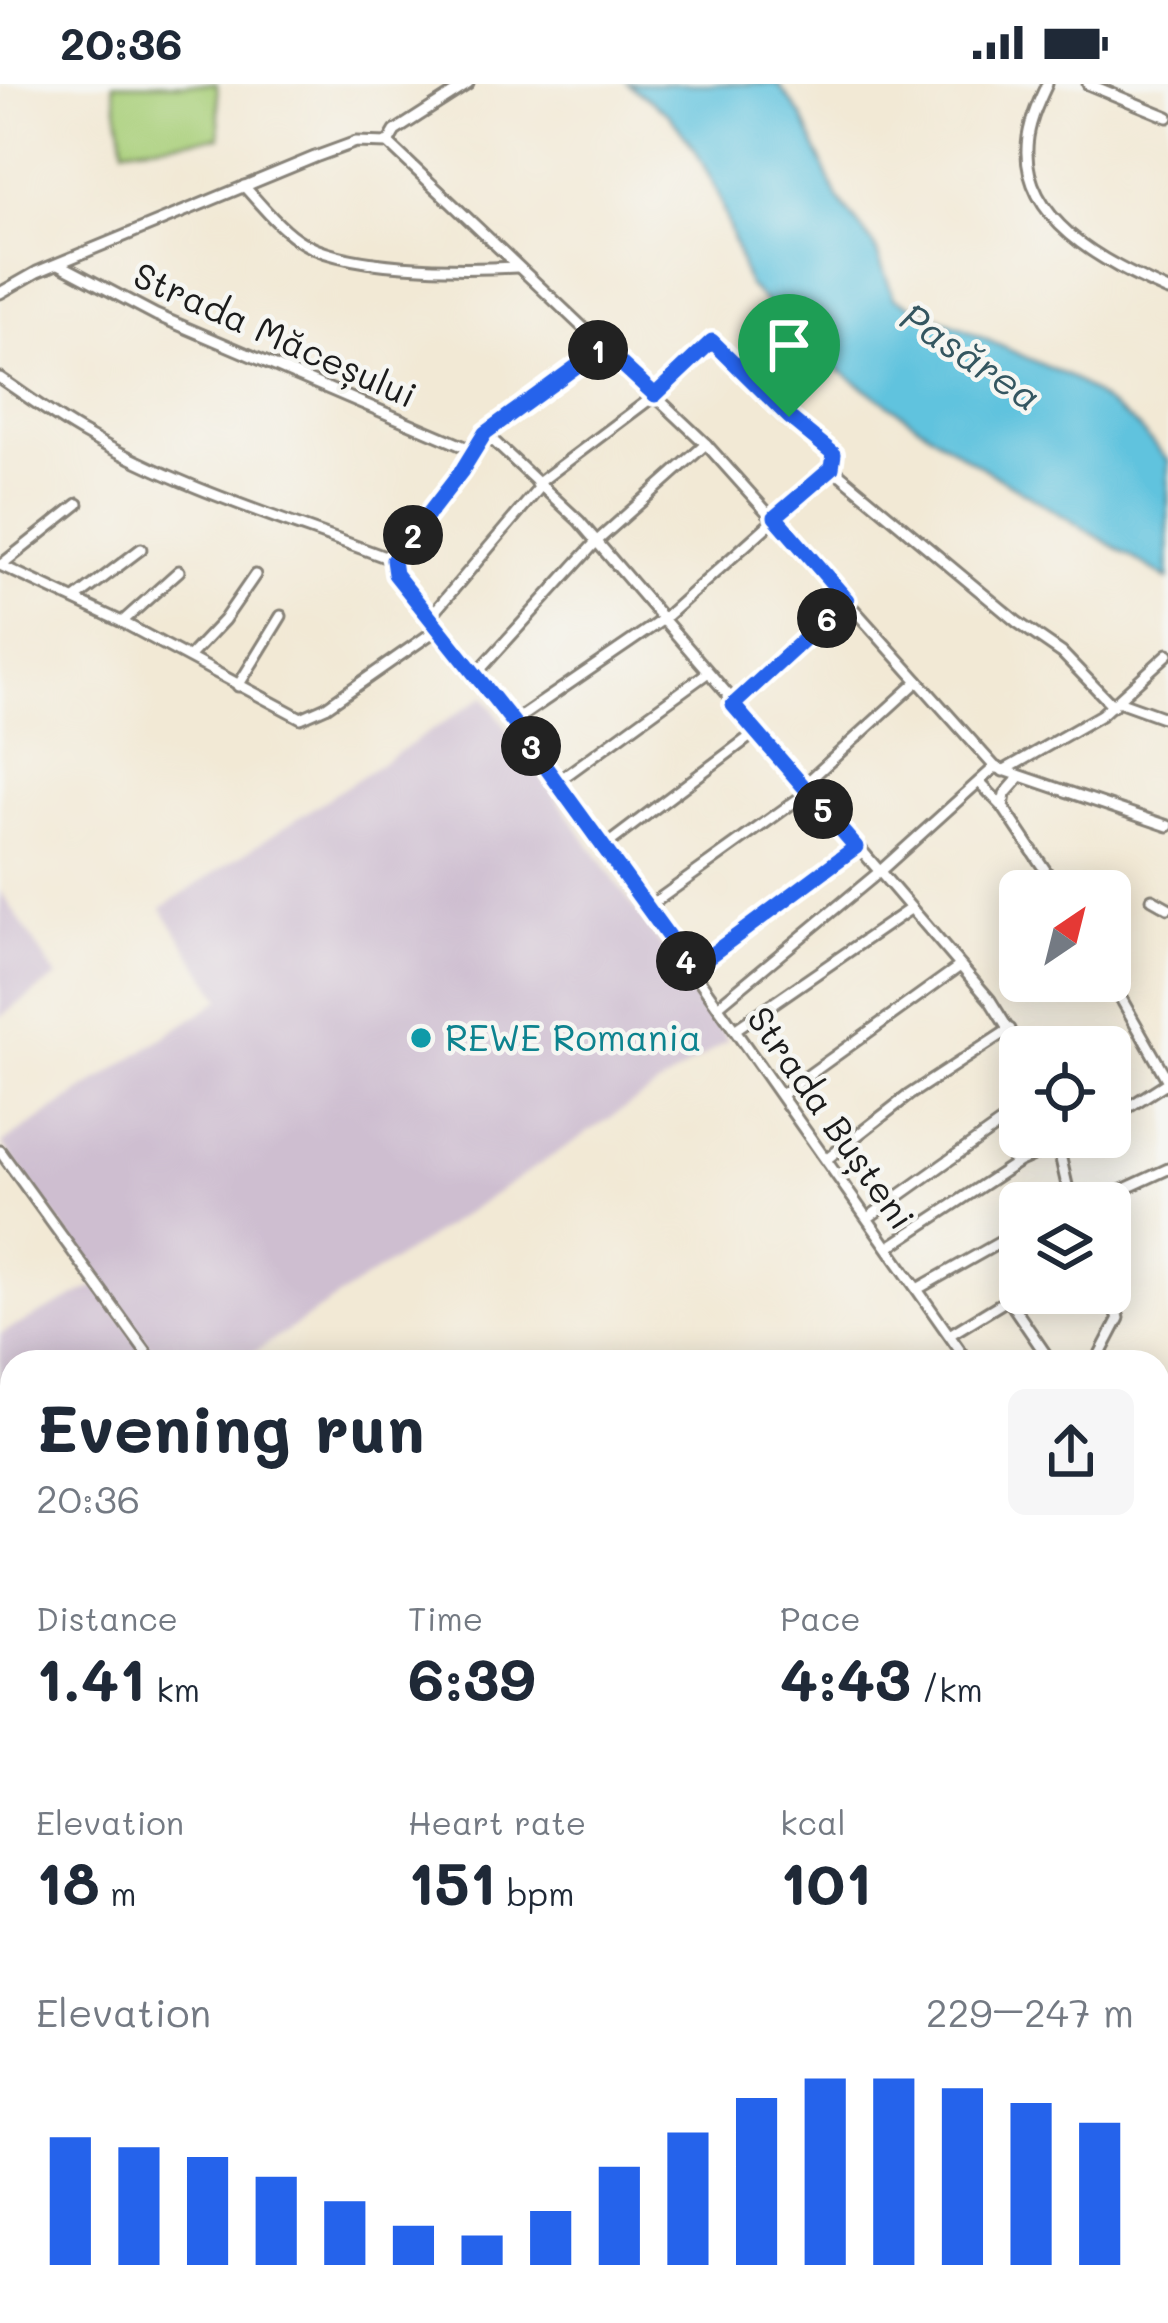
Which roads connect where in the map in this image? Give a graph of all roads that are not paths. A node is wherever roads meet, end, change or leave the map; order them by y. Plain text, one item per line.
1 (468, 84) edge
2 (1047, 84) edge
3 (1088, 84) edge
4 (1168, 117) edge
5 (388, 143) junction
6 (244, 186) junction
7 (59, 263) junction
8 (518, 267) junction
9 (1168, 292) edge
10 (0, 293) edge
11 (603, 347) junction
12 (0, 378) edge
13 (655, 395) junction
14 (485, 433) junction
15 (706, 444) junction
16 (472, 450) junction
17 (832, 468) junction
18 (538, 486) junction
19 (79, 504) dead end
20 (775, 517) junction
21 (596, 542) junction
22 (141, 549) dead end
23 (393, 560) junction
24 (0, 565) edge
25 (178, 571) dead end
26 (254, 575) dead end
27 (75, 598) junction
28 (847, 600) junction
29 (281, 616) dead end
30 (430, 616) junction
31 (662, 620) junction
32 (122, 622) junction
33 (440, 628) junction
34 (1168, 654) edge
35 (189, 657) junction
36 (707, 673) junction
37 (476, 674) junction
38 (918, 681) junction
39 (238, 686) junction
40 (1116, 704) junction
41 (733, 705) junction
42 (1168, 718) edge
43 (513, 722) junction
44 (756, 732) junction
45 (999, 769) junction
46 (1019, 778) junction
47 (557, 782) junction
48 (979, 782) junction
49 (806, 789) junction
50 (1003, 807) junction
51 (1168, 826) edge
52 (605, 846) junction
53 (856, 847) junction
54 (1045, 870) edge
55 (878, 873) junction
56 (1152, 899) dead end
57 (648, 907) junction
58 (1168, 908) edge
59 (910, 909) junction
60 (960, 966) junction
61 (692, 969) junction
62 (1123, 1002) edge
63 (719, 1005) junction
64 (1008, 1026) edge
65 (736, 1029) junction
66 (999, 1036) edge
67 (1168, 1081) edge
68 (782, 1094) junction
69 (1131, 1105) edge
70 (999, 1125) edge
71 (0, 1151) edge
72 (1025, 1158) edge
73 (827, 1159) junction
74 (1168, 1169) edge
75 (1131, 1186) edge
76 (868, 1217) junction
77 (999, 1243) edge
78 (889, 1247) junction
79 (919, 1288) junction
80 (999, 1305) edge
81 (1019, 1314) edge
82 (1117, 1314) edge
83 (951, 1334) junction
84 (144, 1350) edge
85 (961, 1350) edge
86 (1043, 1350) edge
87 (1102, 1350) edge

1 - 5 street
2 - 9 street
3 - 4 street
5 - 6 street
5 - 8 street
6 - 7 street
6 - 8 street
7 - 10 street
7 - 16 street, Strada Măceșului
8 - 11 street
11 - 13 street
11 - 14 street
12 - 23 street
13 - 15 street
13 - 17 street
13 - 18 street
14 - 16 street
14 - 18 street
15 - 20 street
15 - 21 street
16 - 23 street
17 - 20 street
17 - 40 street
18 - 21 street
18 - 30 street
19 - 24 street
20 - 28 street
20 - 31 street
21 - 31 street
21 - 37 street
22 - 27 street
23 - 30 street, Strada Bușteni
24 - 27 street
25 - 32 street
26 - 35 street
27 - 32 street
28 - 38 street
28 - 41 street
29 - 39 street
30 - 33 street, Strada Bușteni
31 - 36 street
31 - 43 street
32 - 35 street
33 - 37 street, Strada Bușteni
33 - 39 street
34 - 40 street
35 - 39 street
36 - 41 street
36 - 47 street
37 - 43 street, Strada Bușteni
38 - 45 street
38 - 49 street
40 - 42 street
40 - 45 street
41 - 44 street
43 - 47 street, Strada Bușteni
44 - 49 street
44 - 52 street
45 - 46 street
45 - 48 street
46 - 50 street
46 - 51 street
47 - 52 street, Strada Bușteni
48 - 50 street
48 - 55 street
49 - 53 street
49 - 57 street
50 - 54 street
52 - 57 street, Strada Bușteni
53 - 55 street
53 - 61 street
55 - 59 street
55 - 63 street
56 - 58 street
57 - 61 street, Strada Bușteni
59 - 60 street
59 - 65 street
60 - 64 street
60 - 68 street
61 - 63 street, Strada Bușteni
62 - 67 street
63 - 65 street, Strada Bușteni
65 - 68 street, Strada Bușteni
66 - 73 street
67 - 69 street
68 - 73 street, Strada Bușteni
70 - 76 street
71 - 84 street
72 - 78 street
73 - 76 street, Strada Bușteni
74 - 75 street
76 - 78 street, Strada Bușteni
77 - 79 street
78 - 79 street, Strada Bușteni
79 - 83 street, Strada Bușteni
80 - 83 street
81 - 86 street
82 - 87 street
83 - 85 street, Strada Bușteni

